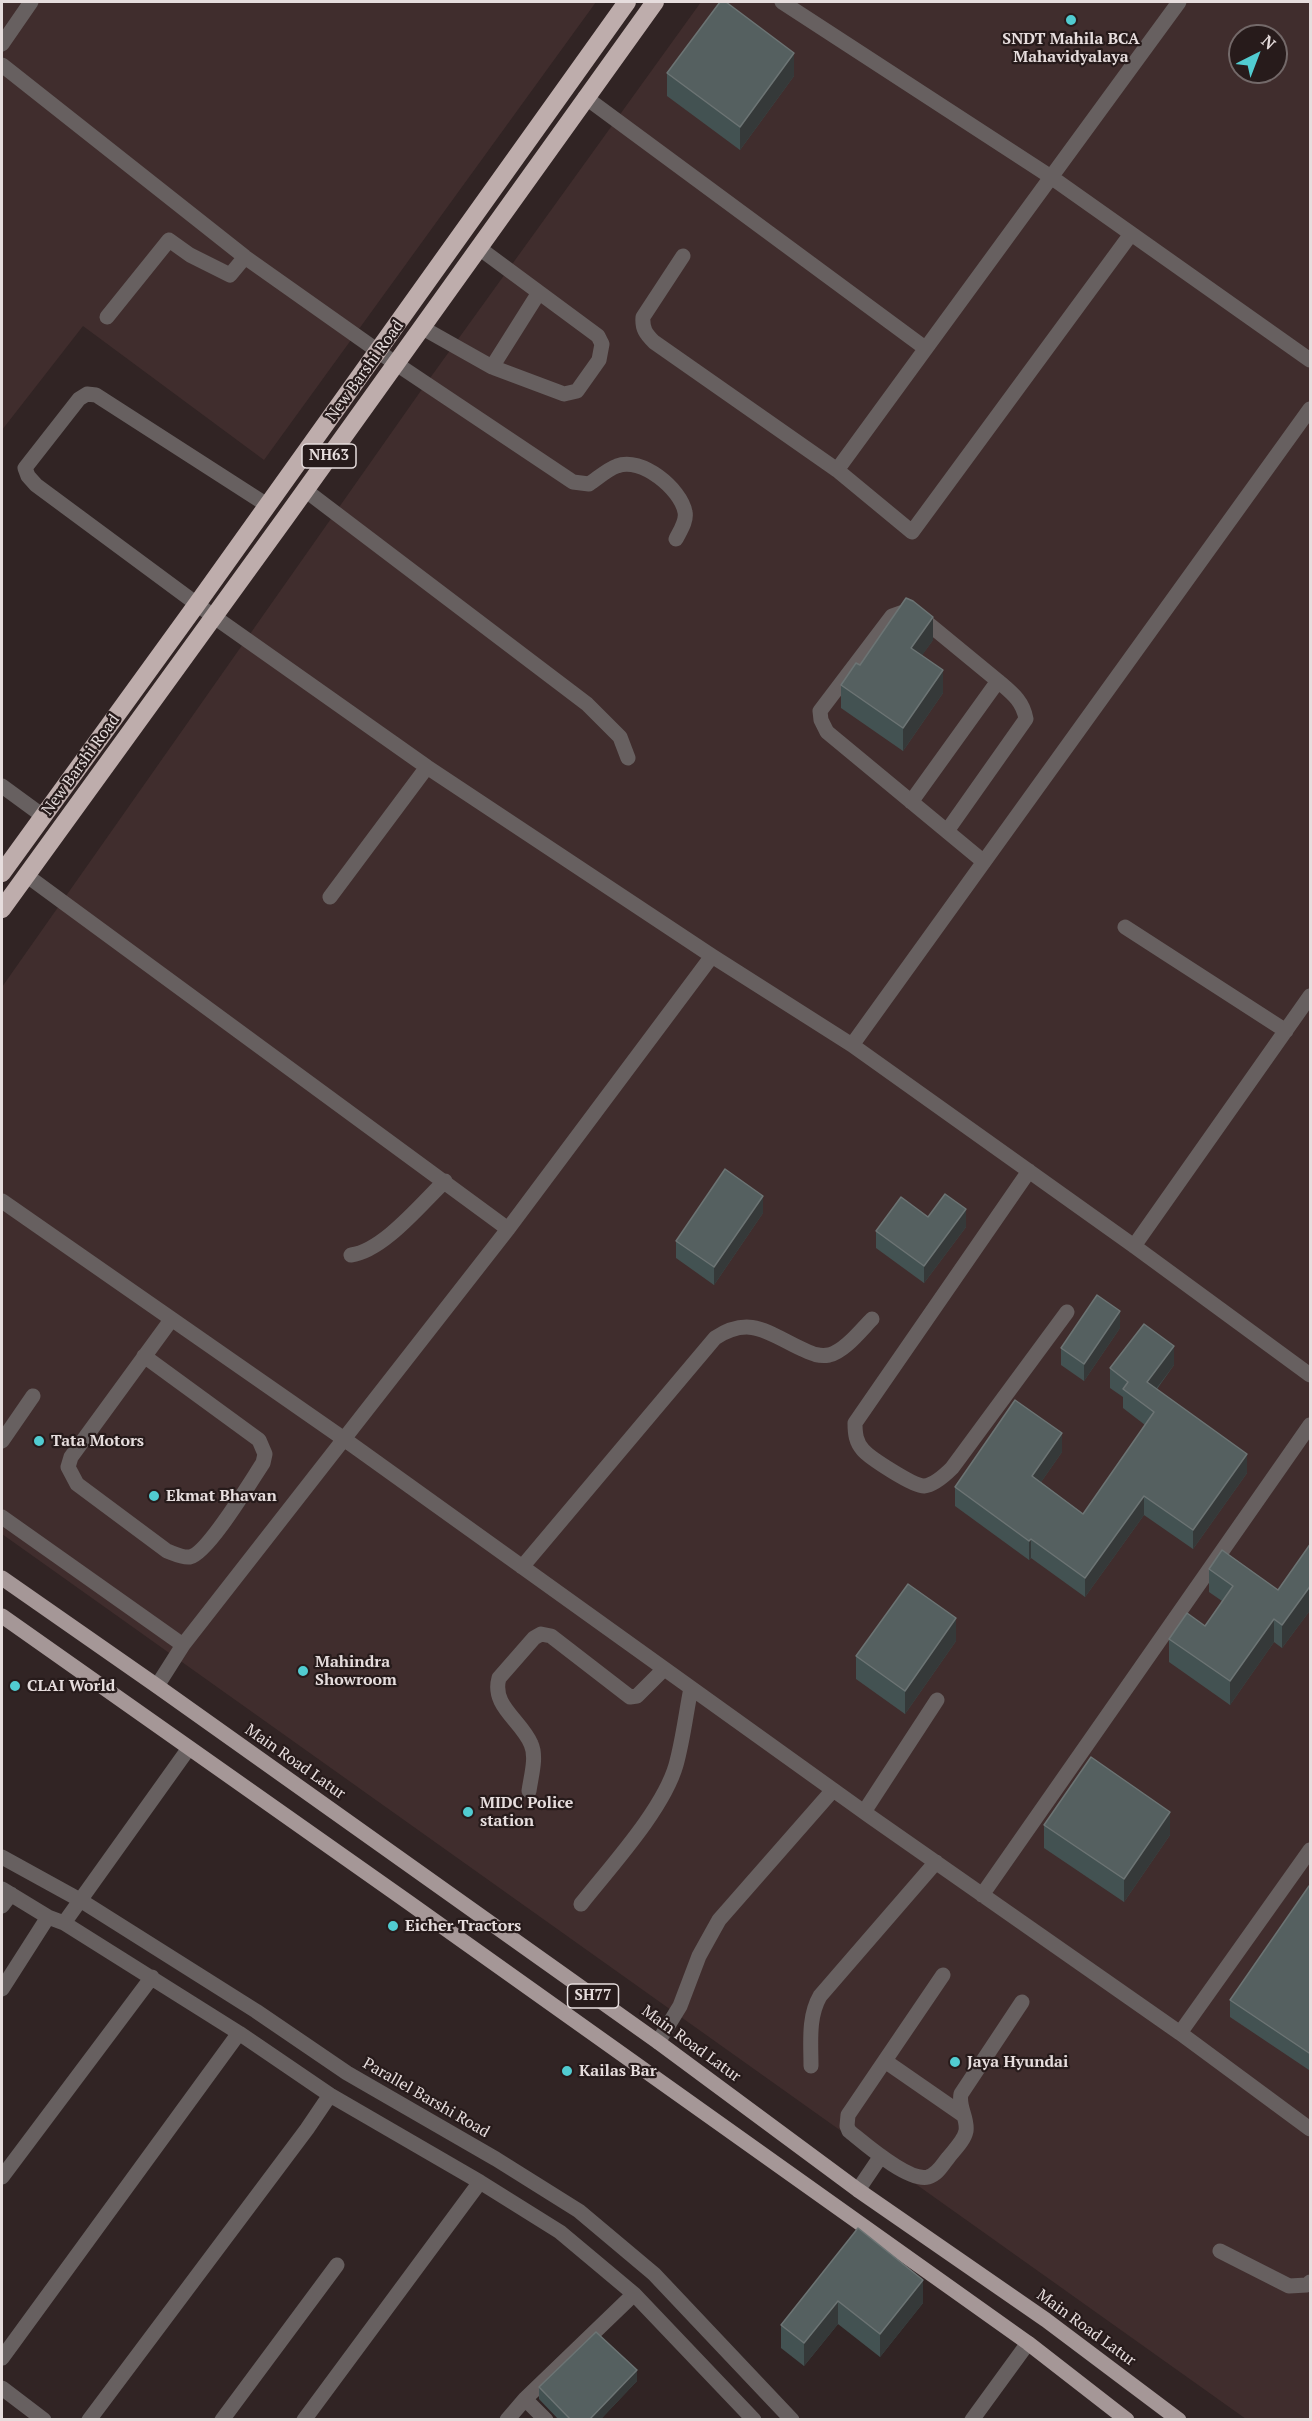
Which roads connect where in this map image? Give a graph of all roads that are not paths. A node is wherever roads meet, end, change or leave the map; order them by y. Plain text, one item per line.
1 (31, 2) edge
2 (627, 2) edge
3 (655, 2) edge
4 (782, 2) edge
5 (1179, 2) edge
6 (2, 44) edge
7 (2, 65) edge
8 (585, 98) junction
9 (1051, 177) junction
10 (1131, 234) junction
11 (479, 249) junction
12 (245, 256) junction
13 (683, 256) dead end
14 (538, 294) junction
15 (107, 317) dead end
16 (421, 327) junction
17 (925, 348) junction
18 (377, 351) junction
19 (1311, 360) edge
20 (395, 363) junction
21 (492, 367) junction
22 (1311, 409) edge
23 (837, 470) junction
24 (305, 490) junction
25 (267, 505) junction
26 (676, 539) dead end
27 (197, 604) junction
28 (213, 616) junction
29 (998, 681) junction
30 (628, 758) dead end
31 (427, 767) junction
32 (2, 786) edge
33 (911, 802) junction
34 (43, 816) junction
35 (947, 831) junction
36 (984, 862) junction
37 (2, 873) edge
38 (26, 875) junction
39 (330, 897) dead end
40 (2, 909) edge
41 (1125, 927) dead end
42 (712, 956) junction
43 (1311, 996) edge
44 (1286, 1031) junction
45 (852, 1045) junction
46 (1029, 1171) junction
47 (445, 1181) junction
48 (2, 1201) edge
49 (508, 1229) junction
50 (1134, 1245) junction
51 (351, 1255) dead end
52 (1067, 1312) dead end
53 (872, 1319) dead end
54 (171, 1320) junction
55 (144, 1356) junction
56 (1311, 1375) edge
57 (33, 1396) dead end
58 (1311, 1425) edge
59 (344, 1439) junction
60 (2, 1441) edge
61 (2, 1517) edge
62 (522, 1567) junction
63 (2, 1578) edge
64 (2, 1616) edge
65 (183, 1645) junction
66 (664, 1669) junction
67 (157, 1686) junction
68 (691, 1688) junction
69 (937, 1700) dead end
70 (189, 1748) junction
71 (833, 1790) junction
72 (529, 1791) dead end
73 (864, 1812) junction
74 (1311, 1850) edge
75 (2, 1857) edge
76 (936, 1862) junction
77 (982, 1895) junction
78 (5, 1896) edge
79 (80, 1900) junction
80 (581, 1904) dead end
81 (48, 1917) junction
82 (64, 1923) junction
83 (943, 1975) dead end
84 (152, 1977) junction
85 (2, 1989) edge
86 (1022, 2002) dead end
87 (239, 2033) junction
88 (1180, 2033) junction
89 (658, 2042) junction
90 (885, 2061) junction
91 (811, 2066) dead end
92 (330, 2095) junction
93 (963, 2115) junction
94 (1311, 2129) edge
95 (881, 2156) junction
96 (2, 2177) edge
97 (480, 2182) junction
98 (858, 2190) junction
99 (1220, 2251) dead end
100 (337, 2265) dead end
101 (1311, 2282) edge
102 (634, 2294) junction
103 (1028, 2343) junction
104 (2, 2358) edge
105 (2, 2388) edge
106 (525, 2399) junction
107 (44, 2420) edge
108 (89, 2420) edge
109 (222, 2420) edge
110 (304, 2420) edge
111 (507, 2420) edge
112 (546, 2420) edge
113 (754, 2420) edge
114 (792, 2420) edge
115 (972, 2420) edge
116 (1127, 2420) edge
117 (1179, 2420) edge

1 - 6 street
2 - 18 highway, New Barshi Road / NH63
3 - 8 highway, New Barshi Road / NH63
4 - 9 street
5 - 9 street
7 - 12 street
8 - 11 highway, New Barshi Road / NH63
8 - 17 street
9 - 10 street
9 - 17 street
10 - 19 street
10 - 23 street
11 - 14 street
11 - 16 highway, New Barshi Road / NH63
12 - 15 street
12 - 18 street
13 - 23 street
14 - 21 street
14 - 21 street
16 - 20 highway, New Barshi Road / NH63
16 - 21 street
17 - 23 street
18 - 20 street
18 - 25 highway, New Barshi Road / NH63
20 - 24 highway, New Barshi Road / NH63
20 - 26 street
22 - 36 street
24 - 28 highway, New Barshi Road / NH63
24 - 30 street
25 - 27 highway, New Barshi Road / NH63
25 - 27 street
27 - 28 street
27 - 34 highway, New Barshi Road / NH63
28 - 31 street
28 - 38 highway, New Barshi Road / NH63
29 - 33 street
29 - 33 street
29 - 35 street
31 - 39 street
31 - 42 street
32 - 34 street
33 - 35 street
34 - 37 highway, New Barshi Road / NH63
35 - 36 street
36 - 45 street
38 - 40 highway, New Barshi Road / NH63
38 - 47 street
41 - 44 street
42 - 45 street
42 - 49 street
43 - 44 street
44 - 50 street
45 - 46 street
46 - 50 street
46 - 52 street
47 - 49 street
47 - 51 street
48 - 54 street
49 - 59 street
50 - 56 street
53 - 62 street
54 - 55 street
54 - 59 street
55 - 55 street
57 - 60 street
58 - 77 street
59 - 62 street
59 - 65 street
61 - 65 street
62 - 66 street
63 - 67 main road, Main Road Latur / SH77
64 - 70 main road, SH77
65 - 67 street
66 - 68 street
66 - 72 street
67 - 89 main road, Main Road Latur / SH77
68 - 71 street
68 - 80 street
69 - 73 street
70 - 79 street
70 - 103 main road, SH77
71 - 73 street
71 - 89 street
73 - 76 street
74 - 88 street
75 - 79 street, Parallel Barshi Road
76 - 77 street
76 - 91 street
77 - 88 street
78 - 81 street
79 - 82 street
79 - 114 street, Parallel Barshi Road
81 - 82 street
81 - 85 street
82 - 84 street
83 - 90 street
84 - 87 street
84 - 96 street
86 - 93 street
87 - 92 street
87 - 104 street
88 - 94 street
89 - 98 main road, Main Road Latur / SH77
90 - 93 street
90 - 95 street
92 - 97 street
92 - 108 street
93 - 95 street
95 - 98 street
97 - 102 street
97 - 110 street
98 - 117 main road, Main Road Latur / SH77
99 - 101 street
100 - 109 street
102 - 106 street
102 - 113 street
103 - 115 street
103 - 116 main road, SH77
105 - 107 street
106 - 111 street
106 - 112 street

